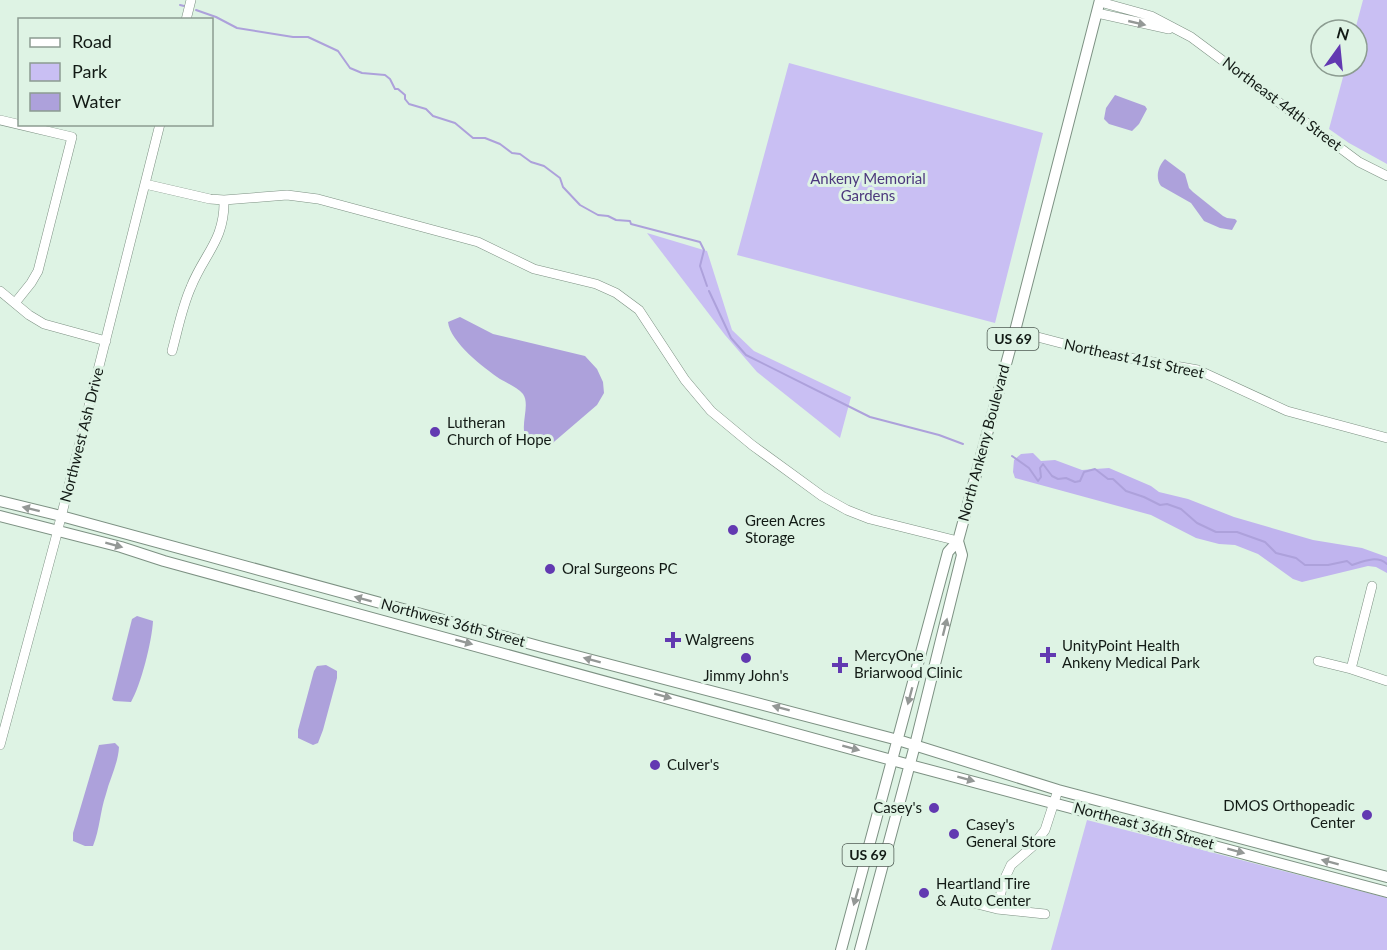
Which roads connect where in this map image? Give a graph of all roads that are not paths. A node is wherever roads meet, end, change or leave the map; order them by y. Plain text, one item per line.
1 (191, 0) edge
2 (1099, 5) edge
3 (186, 18) edge
4 (0, 120) edge
5 (18, 124) edge
6 (25, 126) edge
7 (160, 126) edge
8 (1387, 176) edge
9 (145, 184) junction
10 (224, 200) junction
11 (0, 291) edge
12 (15, 303) junction
13 (1015, 331) junction
14 (106, 341) junction
15 (172, 351) dead end
16 (1387, 438) edge
17 (0, 501) edge
18 (0, 516) edge
19 (61, 516) junction
20 (57, 531) junction
21 (958, 541) junction
22 (1372, 586) dead end
23 (1318, 662) dead end
24 (1350, 669) junction
25 (1387, 681) edge
26 (907, 742) junction
27 (0, 745) edge
28 (902, 762) junction
29 (1058, 790) junction
30 (1054, 802) junction
31 (1387, 877) edge
32 (1387, 892) edge
33 (961, 900) dead end
34 (997, 909) junction
35 (1045, 914) dead end
36 (842, 950) edge
37 (860, 950) edge

1 - 3 street
2 - 8 street, Northeast 44th Street
2 - 13 main road, North Ankeny Boulevard / US 69
4 - 5 street
6 - 12 street
7 - 9 street, Northwest Ash Drive
9 - 10 street
9 - 14 street, Northwest Ash Drive
10 - 15 street
10 - 21 street
11 - 12 street
12 - 14 street
13 - 16 street, Northeast 41st Street
13 - 21 main road, North Ankeny Boulevard / US 69
14 - 19 street, Northwest Ash Drive
19 -> 17 main road, Northwest 36th Street
18 - 20 main road, Northwest 36th Street
19 - 20 street, Northwest Ash Drive
26 -> 19 main road, Northwest 36th Street
20 - 27 street, Northwest Ash Drive
20 -> 28 main road, Northwest 36th Street
21 -> 26 main road, North Ankeny Boulevard / US 69
26 -> 21 main road, North Ankeny Boulevard / US 69
22 - 24 street
23 - 24 street
24 - 25 street
26 - 28 main road, North Ankeny Boulevard / US 69
26 - 28 main road, North Ankeny Boulevard / US 69
26 - 29 main road, Northeast 36th Street
28 -> 30 main road, Northeast 36th Street
28 -> 36 main road, North Ankeny Boulevard / US 69
28 - 37 main road, North Ankeny Boulevard / US 69
29 - 30 street
31 -> 29 main road, Northeast 36th Street
30 -> 32 main road, Northeast 36th Street
30 - 34 street
33 - 34 street
34 - 35 street

